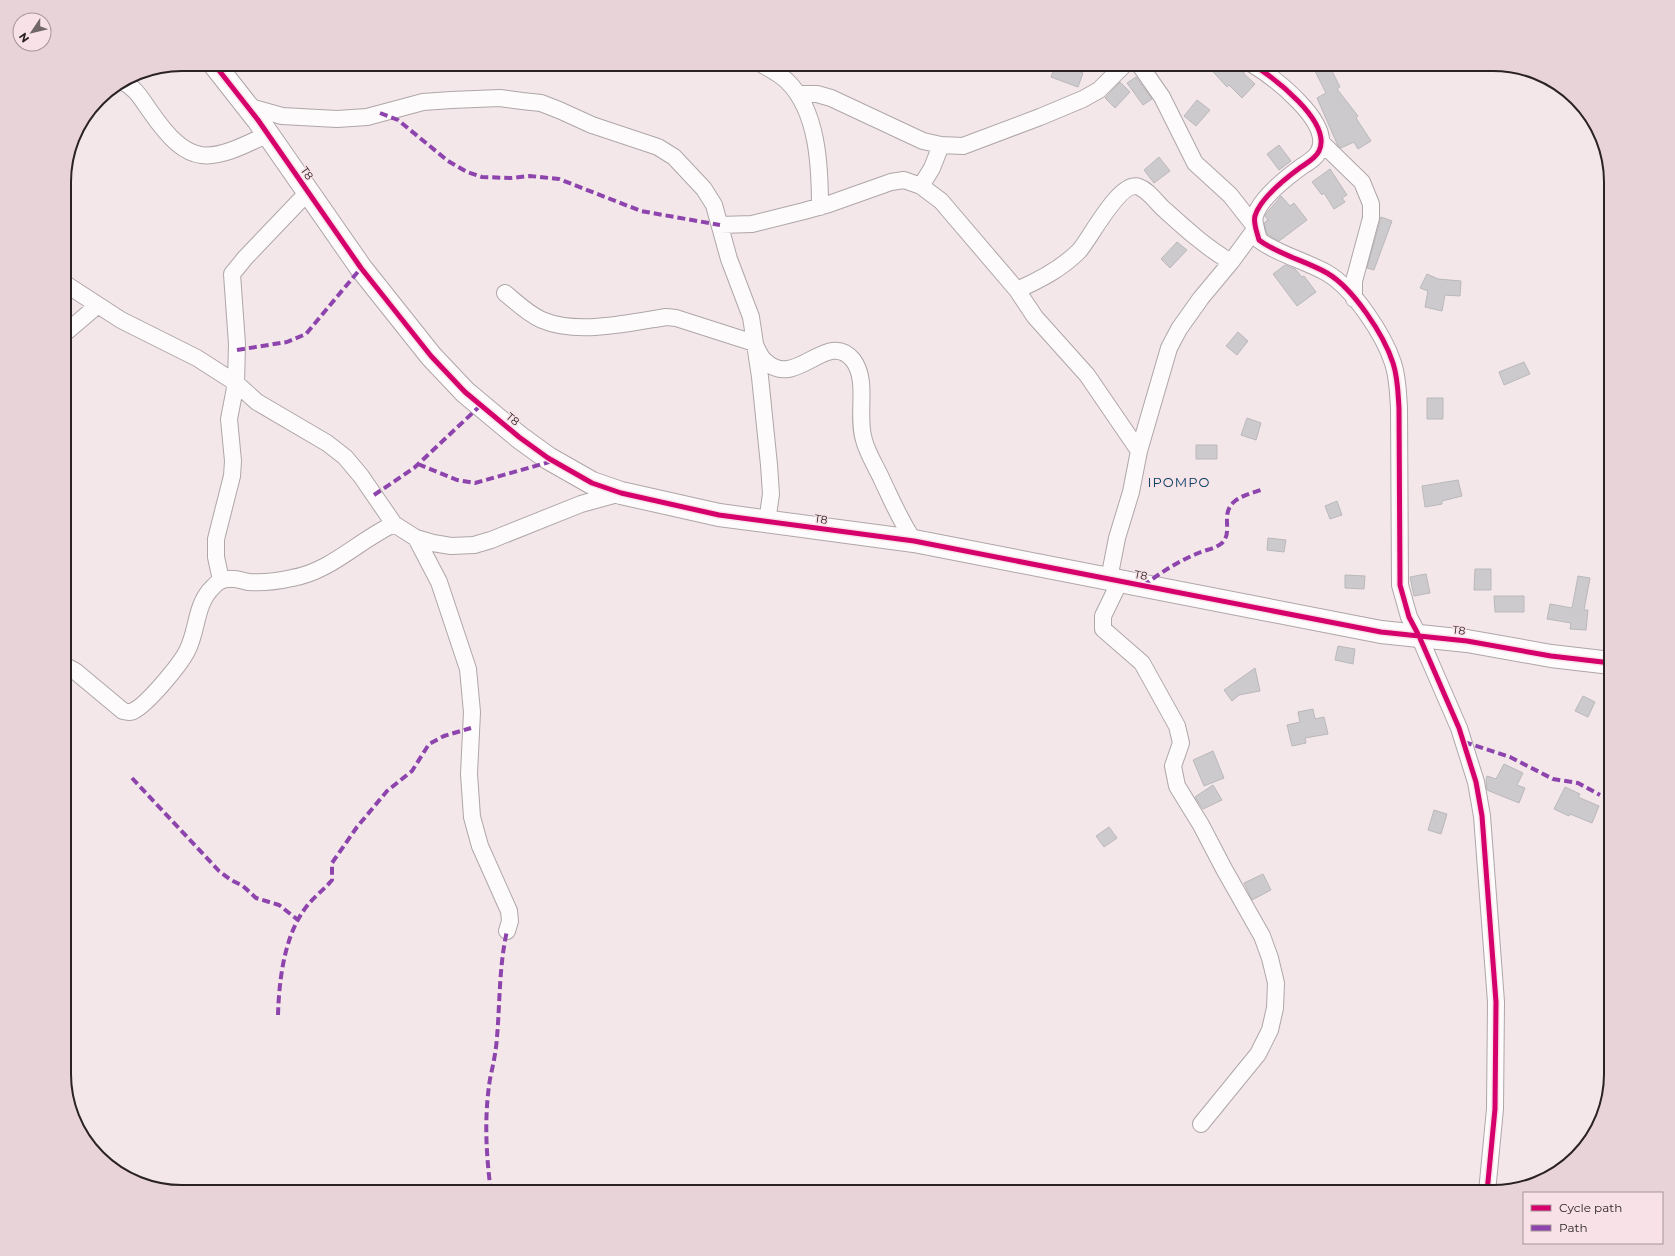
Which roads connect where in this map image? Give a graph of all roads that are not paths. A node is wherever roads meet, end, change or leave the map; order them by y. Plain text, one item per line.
1 (220, 71) edge
2 (771, 71) edge
3 (1118, 71) edge
4 (1144, 71) edge
5 (1262, 71) edge
6 (128, 85) edge
7 (798, 94) junction
8 (247, 106) junction
9 (268, 134) junction
10 (1322, 143) junction
11 (941, 145) junction
12 (921, 186) junction
13 (308, 192) junction
14 (820, 207) junction
15 (720, 225) junction
16 (1256, 228) junction
17 (1231, 262) junction
18 (71, 288) edge
19 (1017, 290) junction
20 (505, 293) dead end
21 (1354, 299) junction
22 (98, 305) junction
23 (71, 328) edge
24 (754, 343) junction
25 (236, 383) junction
26 (1139, 452) junction
27 (621, 494) junction
28 (767, 522) junction
29 (394, 524) junction
30 (416, 538) junction
31 (914, 541) junction
32 (221, 580) junction
33 (1114, 580) junction
34 (1419, 636) junction
35 (1604, 663) edge
36 (71, 669) edge
37 (507, 931) dead end
38 (1201, 1124) dead end
39 (1489, 1185) edge

1 - 8 street, T8
2 - 7 street
3 - 11 street
4 - 16 street
5 - 10 street
6 - 9 street
7 - 11 street
7 - 14 street
8 - 9 street, T8
8 - 15 street
9 - 13 street, T8
10 - 16 street
10 - 21 street
11 - 12 street
12 - 14 street
12 - 19 street
13 - 25 street
13 - 27 street, T8
14 - 15 street
15 - 24 street
16 - 17 street
16 - 21 street
17 - 19 street
17 - 26 street
18 - 22 street
19 - 26 street
20 - 24 street
21 - 34 street
22 - 23 street
22 - 25 street
24 - 28 street
24 - 31 street
25 - 29 street
25 - 32 street
26 - 33 street
27 - 28 street, T8
27 - 30 street
28 - 31 street, T8
29 - 30 street
29 - 32 street
30 - 37 street
31 - 33 street, T8
32 - 36 street
33 - 34 street, T8
33 - 38 street
34 - 35 street, T8
34 - 39 street

